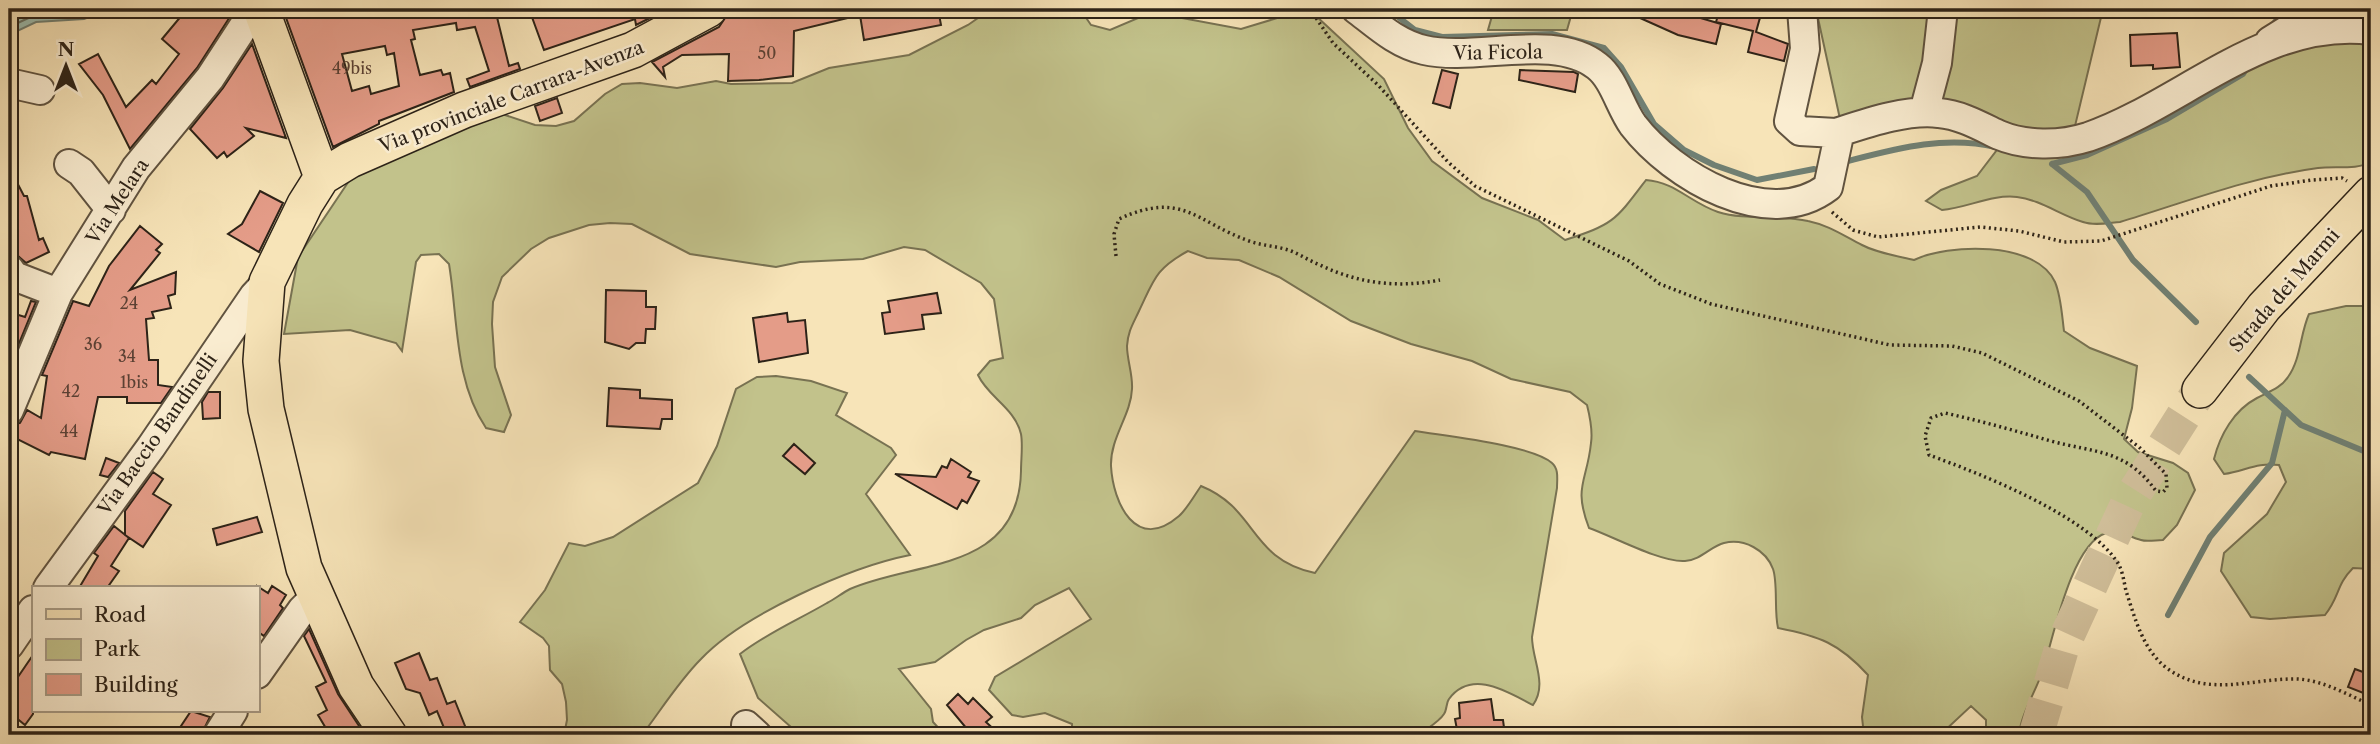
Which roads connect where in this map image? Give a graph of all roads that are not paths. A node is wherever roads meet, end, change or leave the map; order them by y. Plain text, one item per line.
1 (255, 9) edge
2 (261, 9) edge
3 (709, 9) edge
4 (1356, 9) edge
5 (1802, 9) edge
6 (1942, 9) edge
7 (2297, 9) edge
8 (2371, 30) edge
9 (2262, 47) junction
10 (9, 83) edge
11 (40, 90) dead end
12 (1924, 112) junction
13 (1837, 136) junction
14 (69, 164) dead end
15 (322, 177) junction
16 (2361, 188) edge
17 (111, 210) junction
18 (14, 280) edge
19 (267, 282) junction
20 (58, 293) junction
21 (2200, 390) tunnel mouth
22 (9, 410) edge
23 (49, 586) edge
24 (316, 596) junction
25 (32, 611) edge
26 (9, 645) edge
27 (259, 671) edge
28 (232, 712) edge
29 (218, 735) edge
30 (389, 735) edge

1 - 17 street, Via Melara
2 - 15 main road
3 - 15 main road, Via provinciale Carrara-Avenza
4 - 13 street, Via Ficola
5 - 13 street
6 - 12 street
7 - 9 street
8 - 9 street
9 - 12 street
10 - 11 street
12 - 13 street
14 - 17 street
15 - 19 main road, Via provinciale Carrara-Avenza
16 - 21 main road, Strada dei Marmi
17 - 20 street, Via Melara
18 - 20 street
19 - 23 street, Via Baccio Bandinelli
19 - 24 main road, Via provinciale Carrara-Avenza
20 - 22 street, Via Melara
24 - 27 street
24 - 30 main road, Via provinciale Carrara-Avenza
25 - 26 street
28 - 29 street

